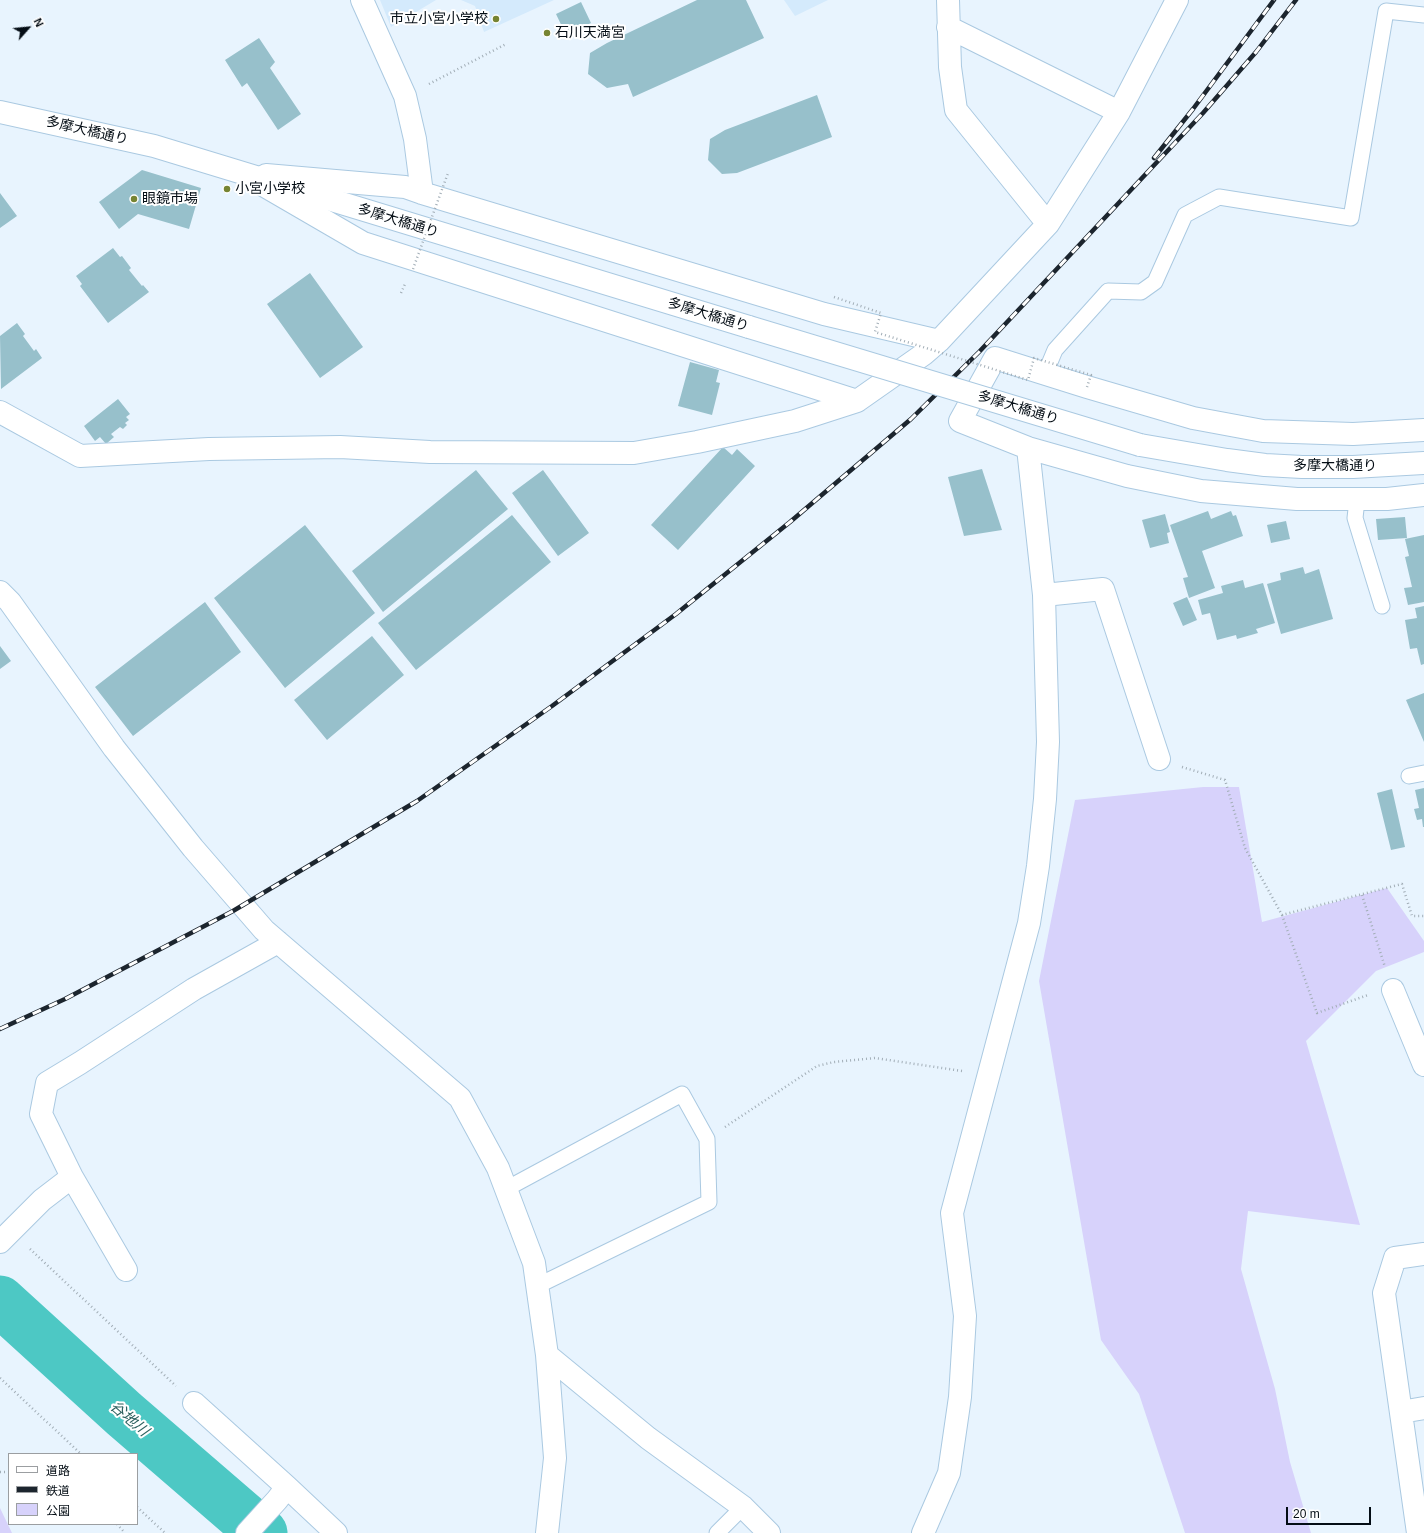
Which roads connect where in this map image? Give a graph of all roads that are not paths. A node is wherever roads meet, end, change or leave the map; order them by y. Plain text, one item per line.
1 (362, 0) edge
2 (948, 0) edge
3 (1177, 0) edge
4 (1424, 15) edge
5 (948, 27) junction
6 (0, 112) edge
7 (1119, 112) junction
8 (243, 173) junction
9 (422, 193) junction
10 (1048, 224) junction
11 (939, 341) junction
12 (1045, 374) junction
13 (857, 401) junction
14 (0, 412) edge
15 (1424, 430) edge
16 (1028, 448) junction
17 (1424, 463) edge
18 (1424, 495) edge
19 (1357, 500) junction
20 (0, 592) edge
21 (1044, 595) junction
22 (1382, 606) dead end
23 (1159, 759) road end
24 (1424, 773) edge
25 (1409, 776) dead end
26 (278, 942) junction
27 (1384, 991) road end
28 (1424, 1065) edge
29 (72, 1177) junction
30 (506, 1189) junction
31 (4, 1238) edge
32 (1424, 1254) edge
33 (126, 1270) dead end
34 (537, 1286) junction
35 (547, 1355) junction
36 (194, 1403) road end
37 (1424, 1408) edge
38 (1400, 1412) junction
39 (282, 1493) junction
40 (743, 1507) junction
41 (247, 1533) edge
42 (336, 1533) edge
43 (547, 1533) edge
44 (717, 1533) edge
45 (769, 1533) edge
46 (924, 1533) edge
47 (1418, 1533) edge

1 - 9 street
2 - 5 street
3 - 7 street
4 - 12 lane
5 - 7 street
5 - 10 street
6 - 8 street, 多摩大橋通り
7 - 10 street
8 - 9 street
8 - 13 street
8 - 17 street, 多摩大橋通り, bridge
9 - 11 street
10 - 11 street
11 - 13 street
12 - 15 street
12 - 16 street
13 - 14 street
16 - 19 street
16 - 21 street
18 - 19 street
19 - 22 lane
20 - 26 street
21 - 23 street
21 - 46 street
24 - 25 lane
26 - 29 street
26 - 30 street
27 - 28 street
29 - 31 street
29 - 33 street
30 - 34 street
30 - 34 lane
32 - 38 street
34 - 35 street
35 - 40 street
35 - 43 street
36 - 39 street
37 - 38 street
38 - 47 street
39 - 41 street
39 - 42 street
40 - 44 lane
40 - 45 street

